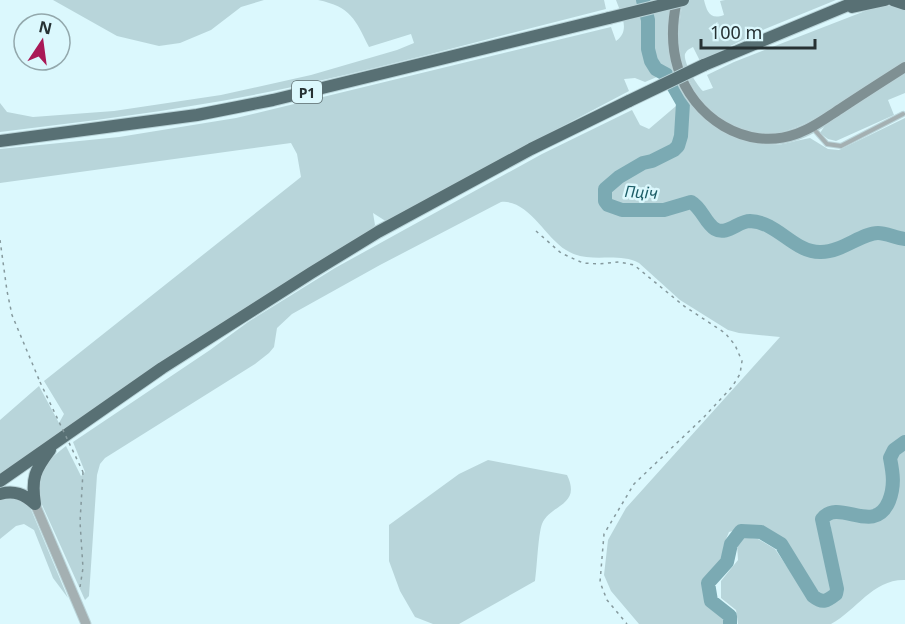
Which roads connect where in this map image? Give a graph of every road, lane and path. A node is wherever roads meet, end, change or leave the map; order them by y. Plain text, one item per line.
1 (677, 0) edge
2 (684, 0) edge
3 (860, 0) edge
4 (885, 0) edge
5 (893, 0) edge
6 (905, 4) edge
7 (830, 11) junction
8 (905, 67) edge
9 (903, 114) dead end
10 (811, 127) junction
11 (0, 141) edge
12 (536, 231) dead end
13 (0, 240) edge
14 (57, 440) junction
15 (0, 481) edge
16 (0, 494) edge
17 (35, 504) junction
18 (76, 597) junction
19 (86, 624) edge
20 (627, 624) edge

1 - 10 main road
2 - 11 highway, Р1, bridge
3 - 7 highway
4 - 7 highway
5 - 6 highway
7 - 14 highway, bridge
8 - 10 main road
9 - 10 lane
12 - 20 path
13 - 18 path, bridge
14 - 15 highway
14 - 17 highway
16 - 17 highway
17 - 18 street
18 - 19 street

